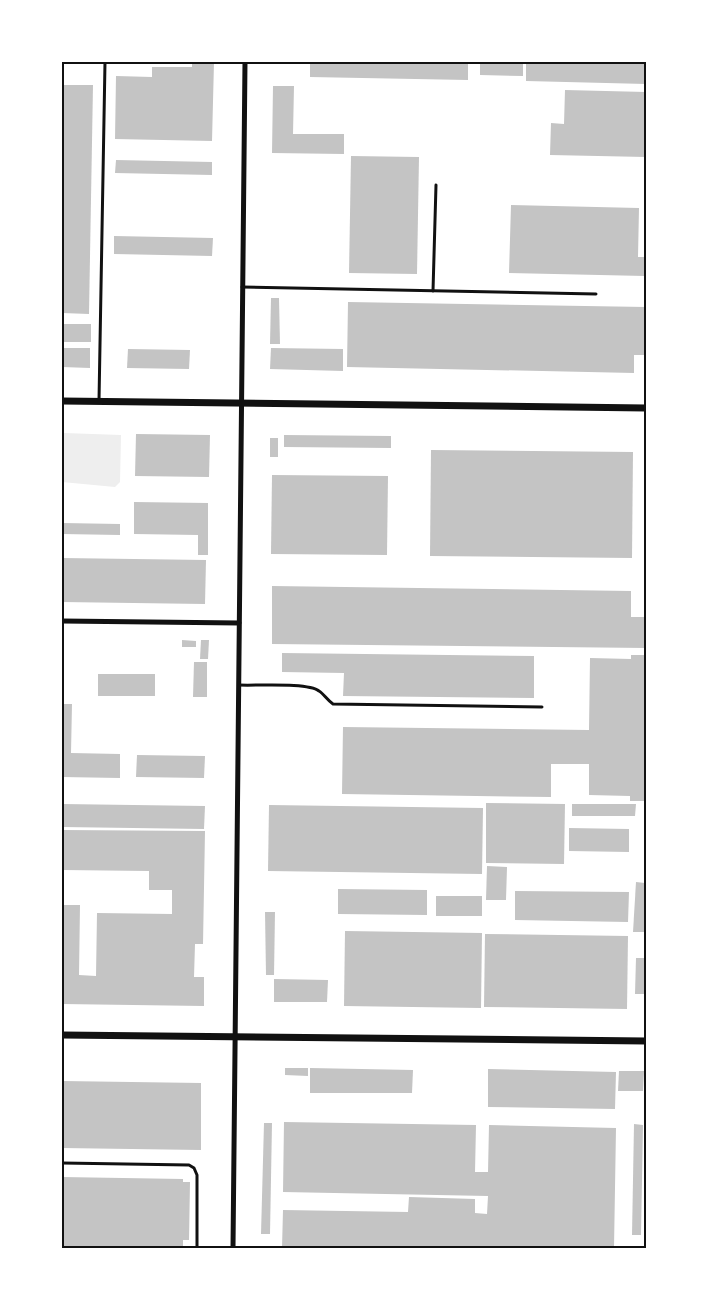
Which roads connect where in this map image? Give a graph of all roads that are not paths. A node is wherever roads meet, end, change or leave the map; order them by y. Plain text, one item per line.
1 (105, 62) edge
2 (245, 62) edge
3 (436, 185) dead end
4 (242, 287) junction
5 (433, 291) junction
6 (596, 294) dead end
7 (62, 400) edge
8 (99, 401) junction
9 (241, 403) junction
10 (646, 408) edge
11 (62, 621) edge
12 (239, 623) junction
13 (238, 686) junction
14 (542, 707) dead end
15 (62, 1035) edge
16 (235, 1037) junction
17 (646, 1041) edge
18 (62, 1163) edge
19 (197, 1248) edge
20 (233, 1248) edge

1 - 8 lane
2 - 4 street
3 - 5 lane
4 - 5 lane
4 - 9 street
5 - 6 lane
7 - 8 street
8 - 9 street
9 - 10 street
9 - 12 street
11 - 12 street
12 - 13 street
13 - 14 lane
13 - 16 street
15 - 16 street
16 - 17 street
16 - 20 street
18 - 19 lane

